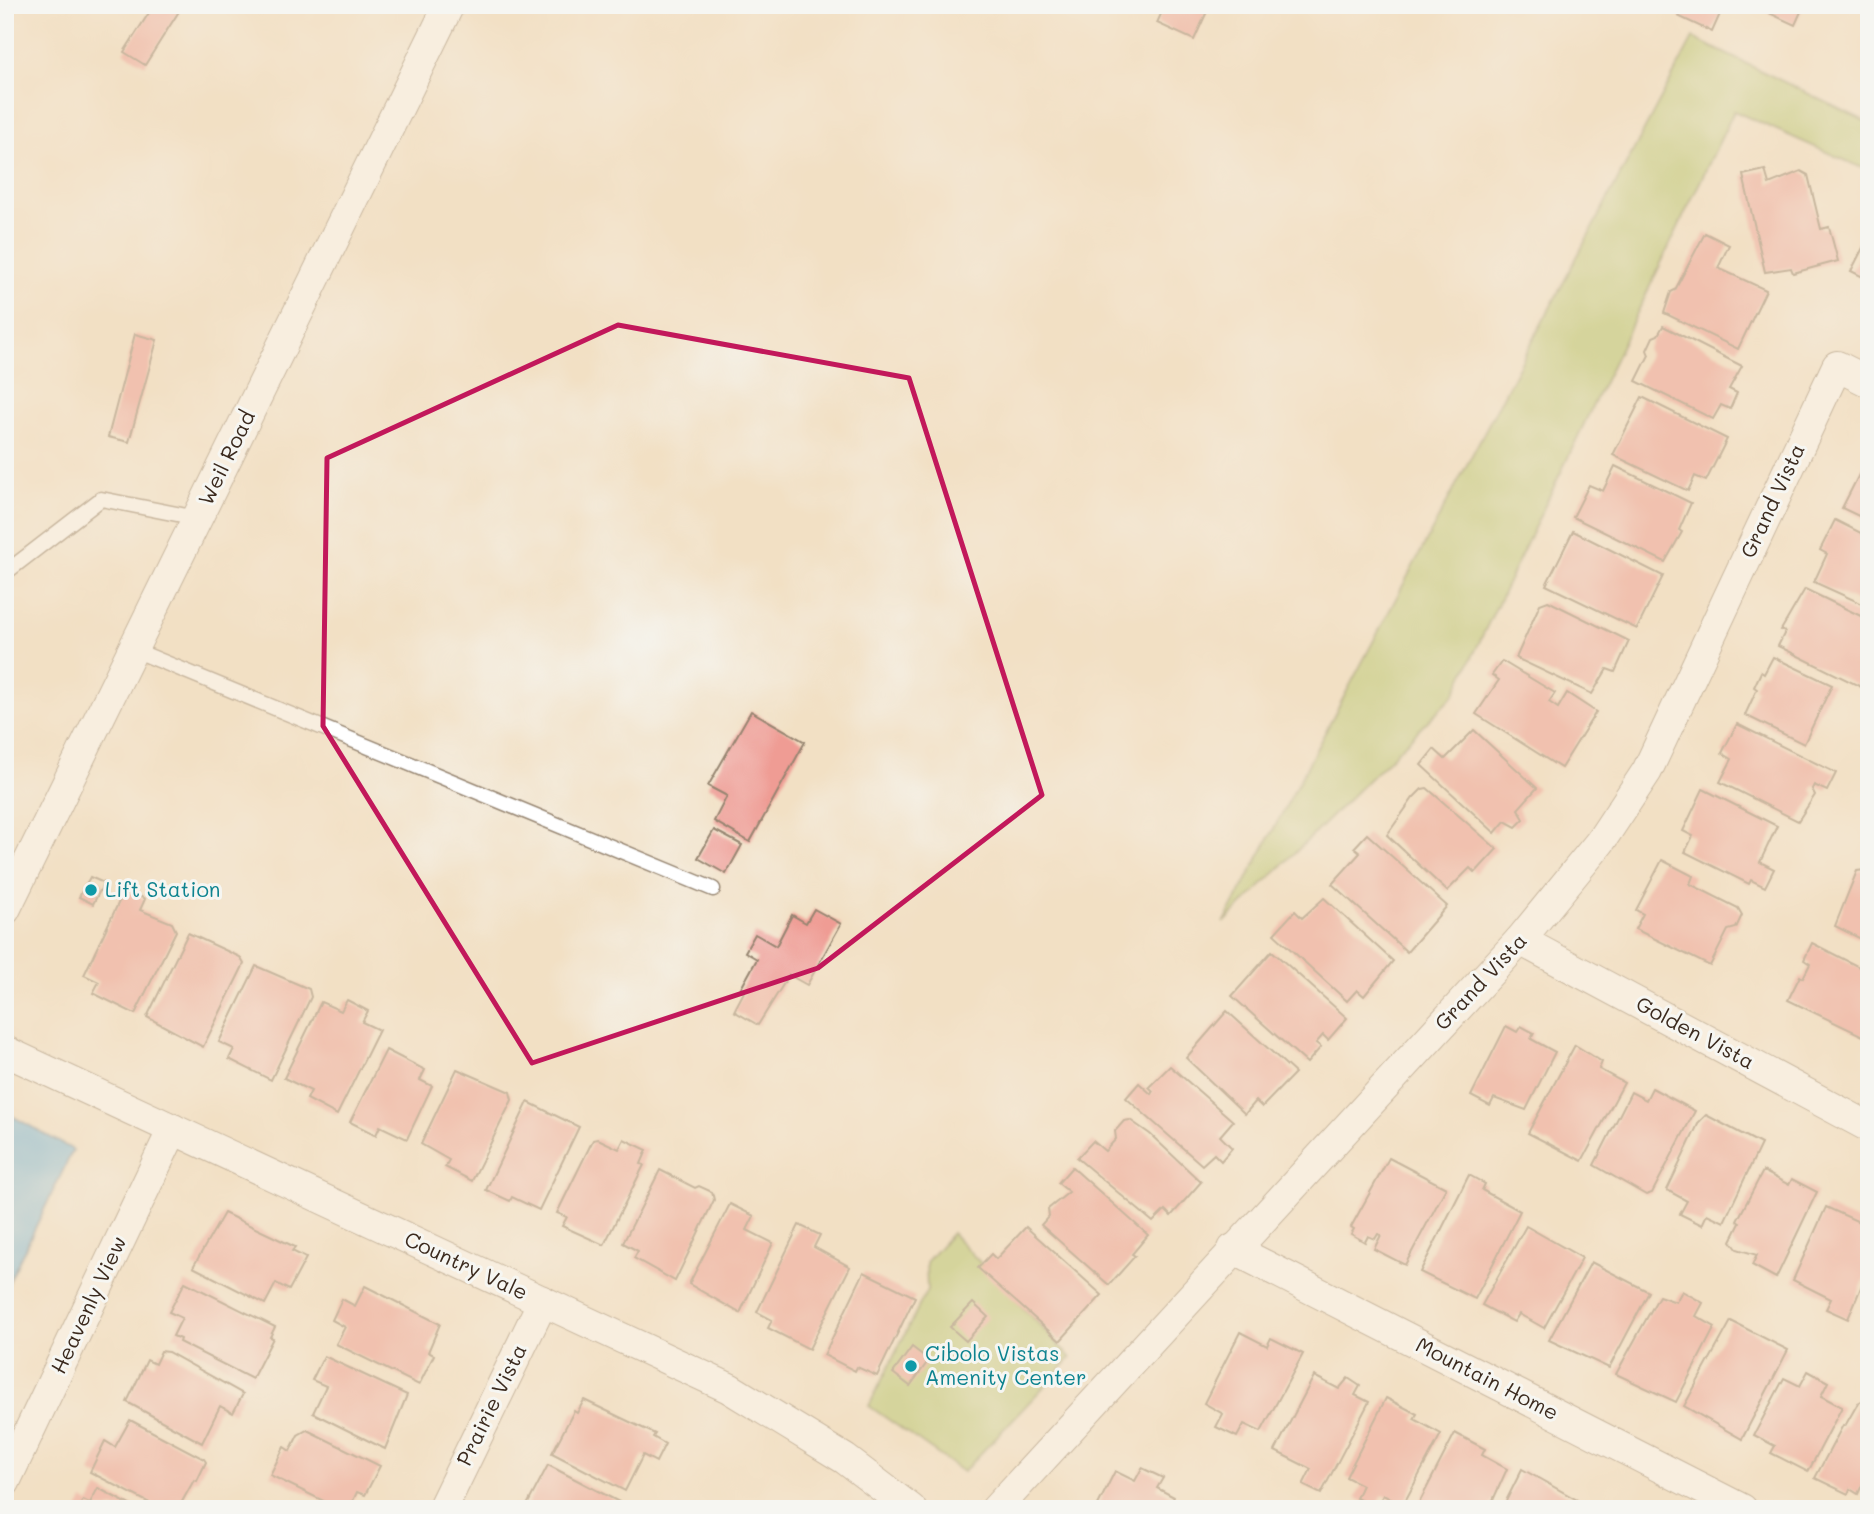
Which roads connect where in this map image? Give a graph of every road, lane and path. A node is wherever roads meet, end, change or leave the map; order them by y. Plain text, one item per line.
1 (449, 5) edge
2 (1869, 382) edge
3 (197, 519) junction
4 (5, 573) edge
5 (132, 649) junction
6 (713, 889) dead end
7 (5, 910) edge
8 (1520, 940) junction
9 (5, 1051) edge
10 (1869, 1127) edge
11 (173, 1129) junction
12 (1233, 1249) junction
13 (543, 1301) junction
14 (5, 1482) edge
15 (442, 1509) edge
16 (911, 1509) edge
17 (996, 1509) edge
18 (1742, 1509) edge

1 - 3 street, Weil Road
2 - 8 street, Grand Vista
3 - 4 lane
3 - 5 street, Weil Road
5 - 6 lane
5 - 7 street, Weil Road
8 - 10 street, Golden Vista
8 - 12 street, Grand Vista
9 - 11 street, Country Vale
11 - 13 street, Country Vale
11 - 14 street, Heavenly View
12 - 17 street, Grand Vista
12 - 18 street, Mountain Home
13 - 15 street, Prairie Vista
13 - 16 street, Country Vale

